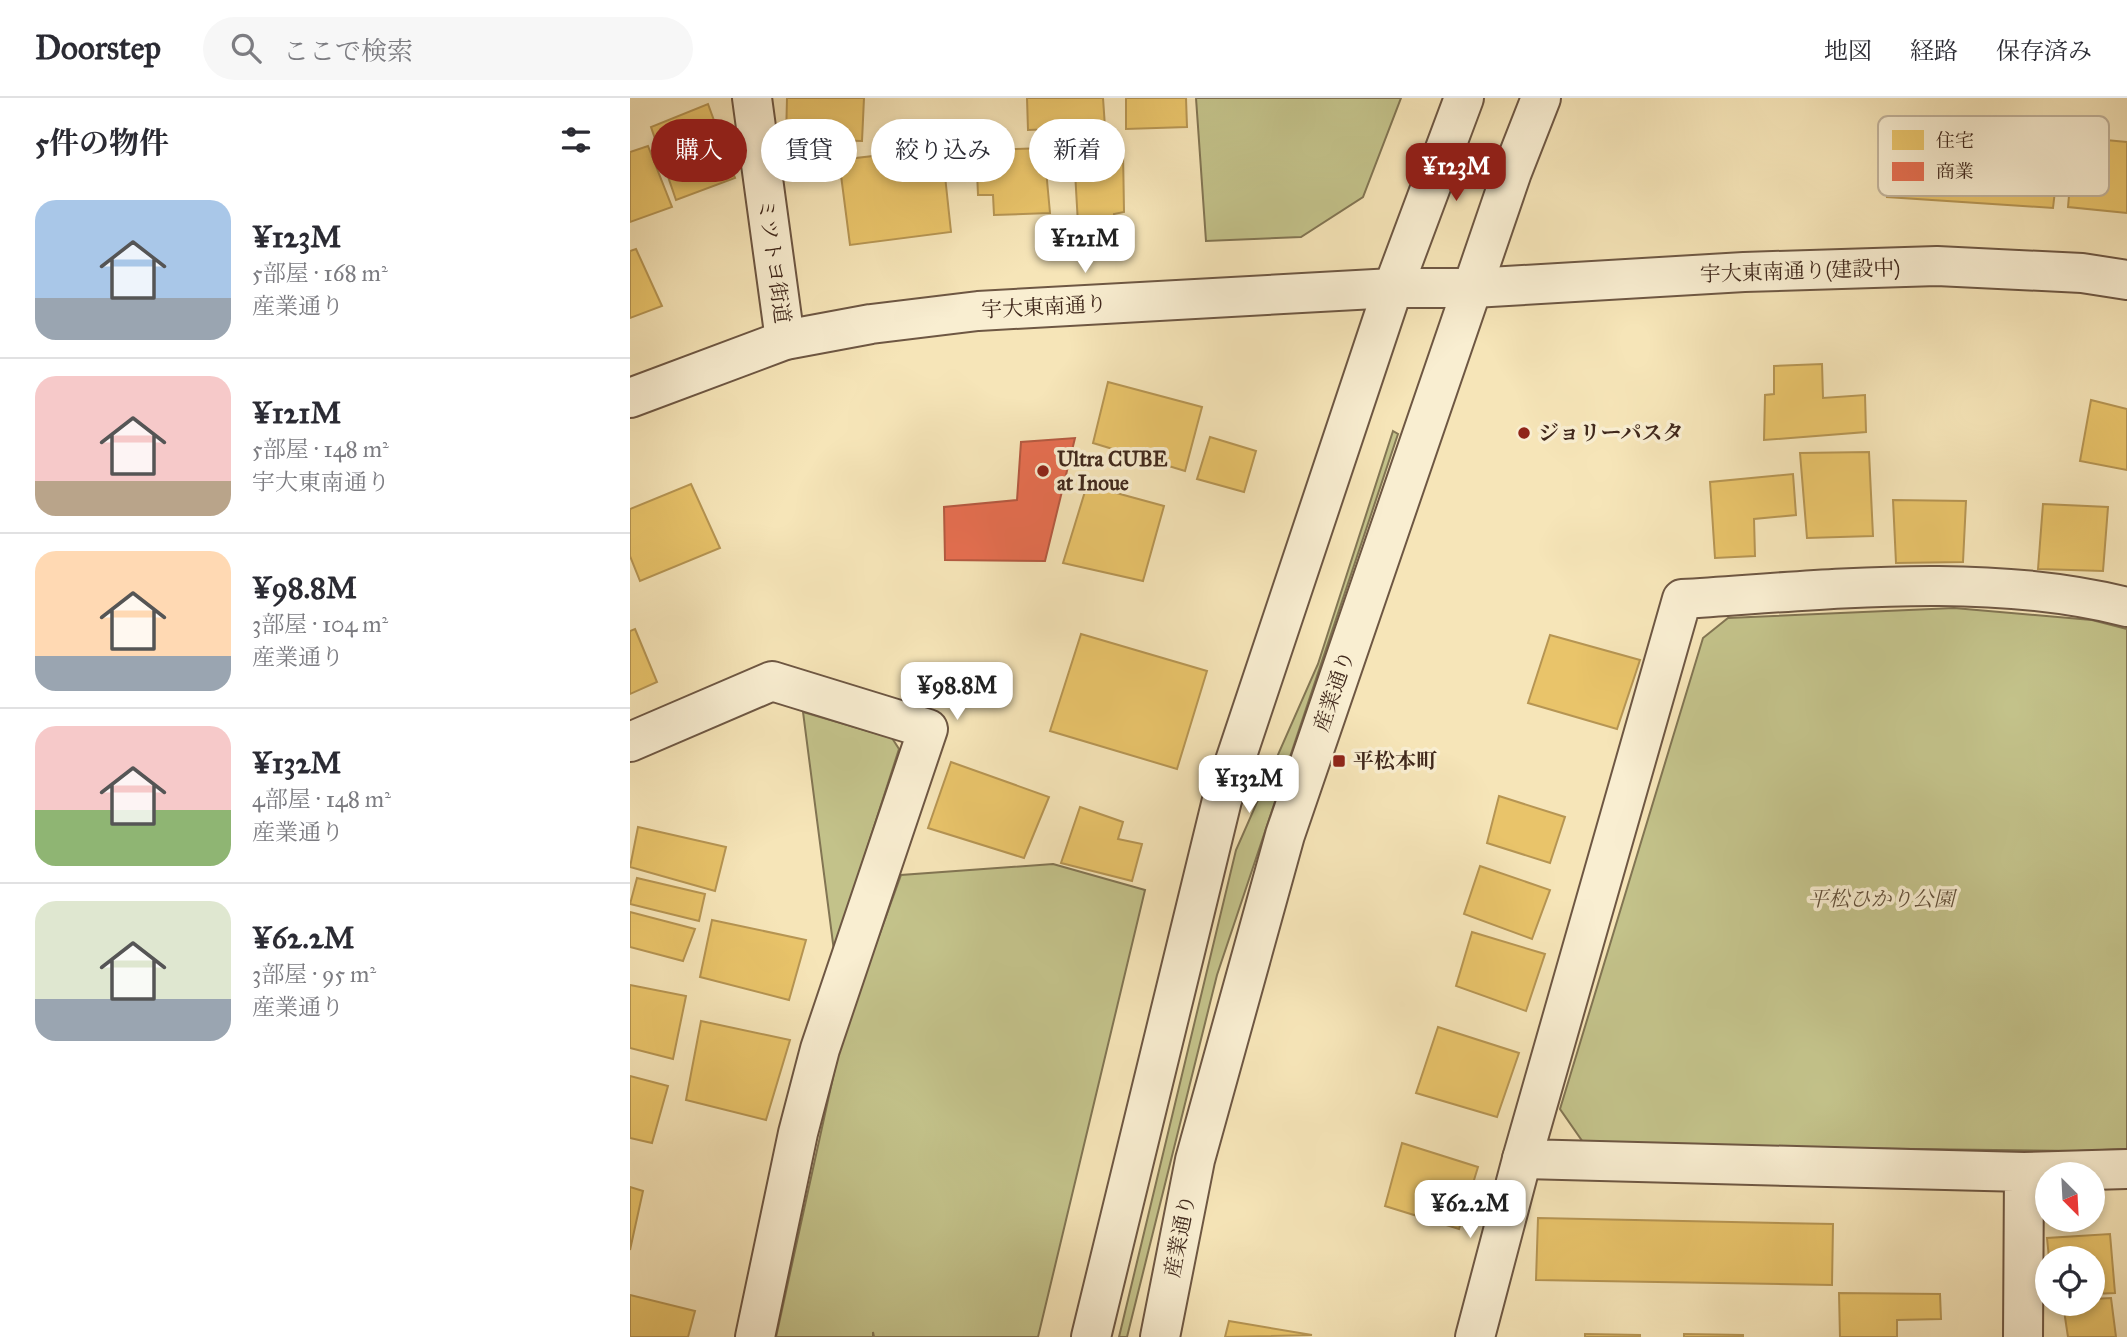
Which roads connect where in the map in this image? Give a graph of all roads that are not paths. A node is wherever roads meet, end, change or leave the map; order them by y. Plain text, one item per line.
1 (752, 98) edge
2 (1464, 98) edge
3 (1541, 98) edge
4 (2127, 280) edge
5 (1393, 288) junction
6 (1473, 288) junction
7 (785, 340) junction
8 (630, 398) edge
9 (2127, 607) edge
10 (630, 742) edge
11 (1522, 1159) junction
12 (2127, 1169) edge
13 (2024, 1172) junction
14 (755, 1337) edge
15 (1091, 1337) edge
16 (1160, 1337) edge
17 (1475, 1337) edge
18 (2023, 1337) edge

1 - 7 street, ミツトヨ街道
2 - 5 street
3 - 6 street, 産業通り
4 - 6 street, 宇大東南通り(建設中)
5 - 6 street, 宇大東南通り
5 - 7 street, 宇大東南通り
5 - 15 street
6 - 16 street, 産業通り
7 - 8 street, 宇大東南通り
9 - 11 street
10 - 14 street
11 - 13 street
11 - 17 street
12 - 13 street
13 - 18 street

